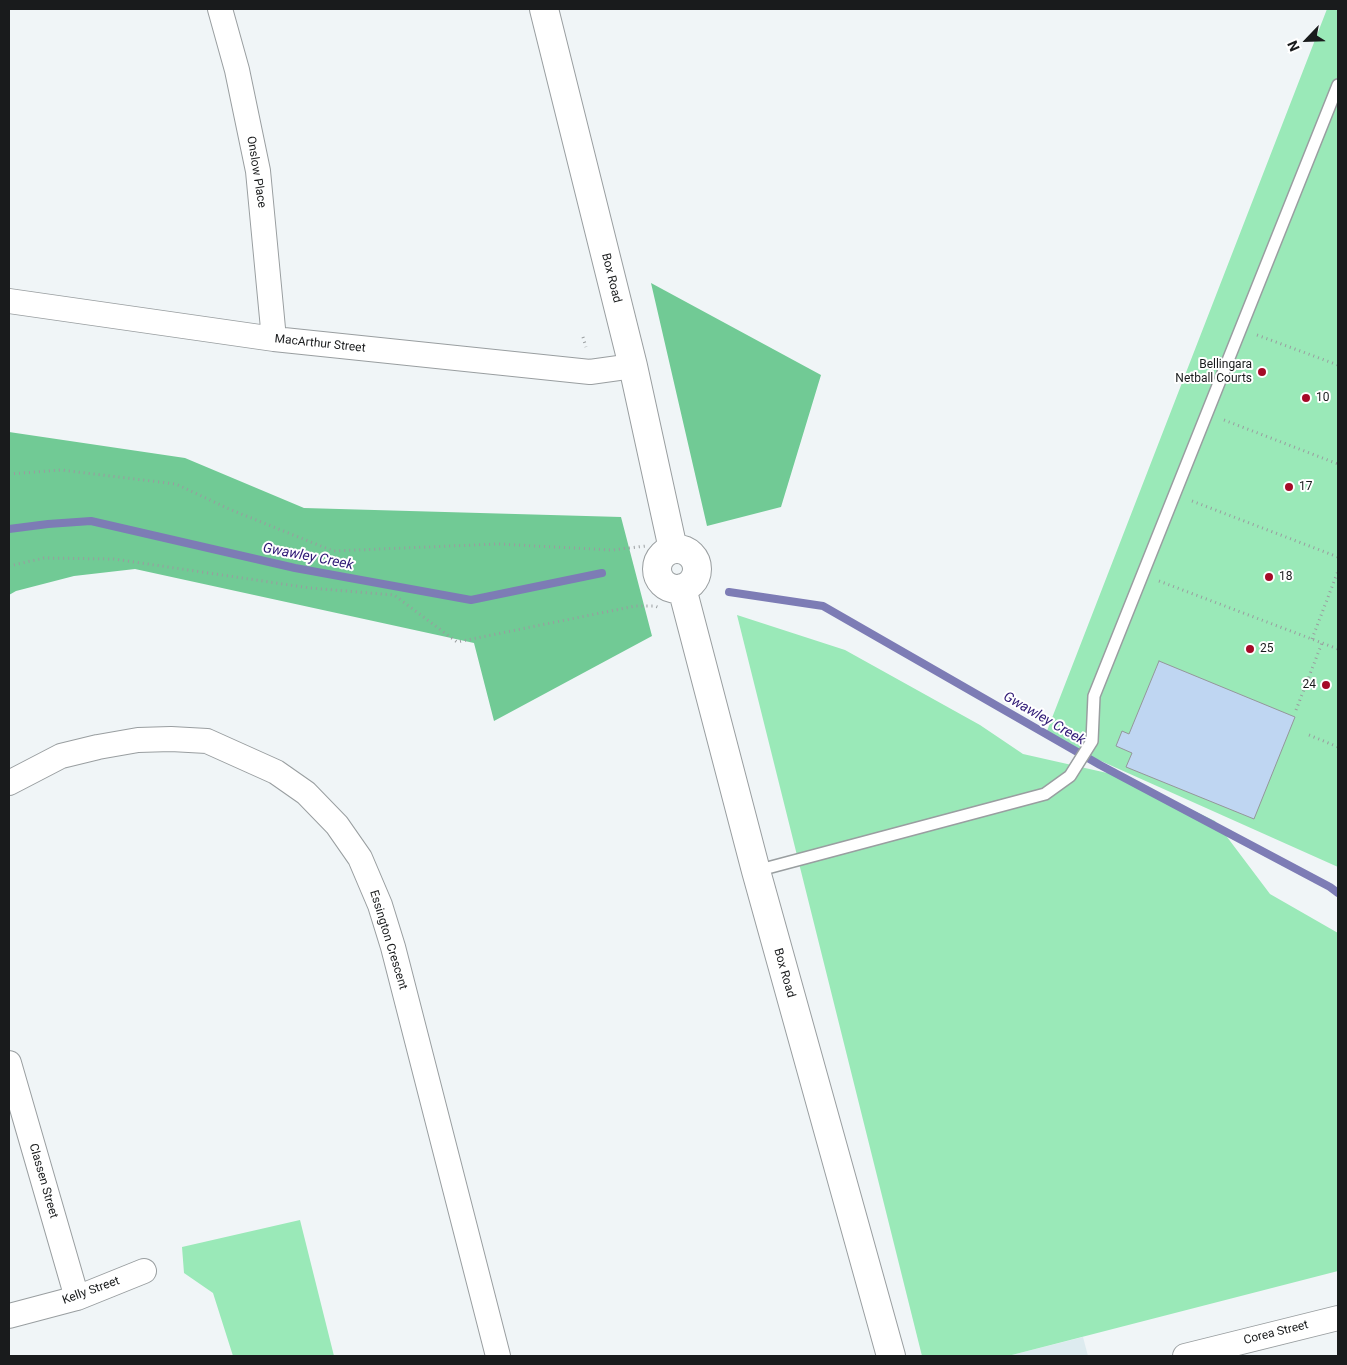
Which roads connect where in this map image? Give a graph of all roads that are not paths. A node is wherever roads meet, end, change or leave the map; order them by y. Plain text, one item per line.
1 (220, 9) edge
2 (544, 9) edge
3 (1338, 85) edge
4 (9, 301) edge
5 (274, 339) junction
6 (633, 366) junction
7 (9, 783) edge
8 (756, 871) junction
9 (9, 1064) edge
10 (144, 1271) dead end
11 (77, 1298) junction
12 (9, 1316) edge
13 (1338, 1318) edge
14 (498, 1356) edge
15 (891, 1356) edge
16 (1184, 1356) edge

1 - 5 street, Onslow Place
2 - 6 street, Box Road
3 - 8 lane
4 - 5 street, MacArthur Street
5 - 6 street, MacArthur Street
6 - 8 street, Box Road
7 - 14 street, Essington Crescent
8 - 15 street, Box Road
9 - 11 street, Classen Street
10 - 11 street, Kelly Street
11 - 12 street, Kelly Street
13 - 16 street, Corea Street

